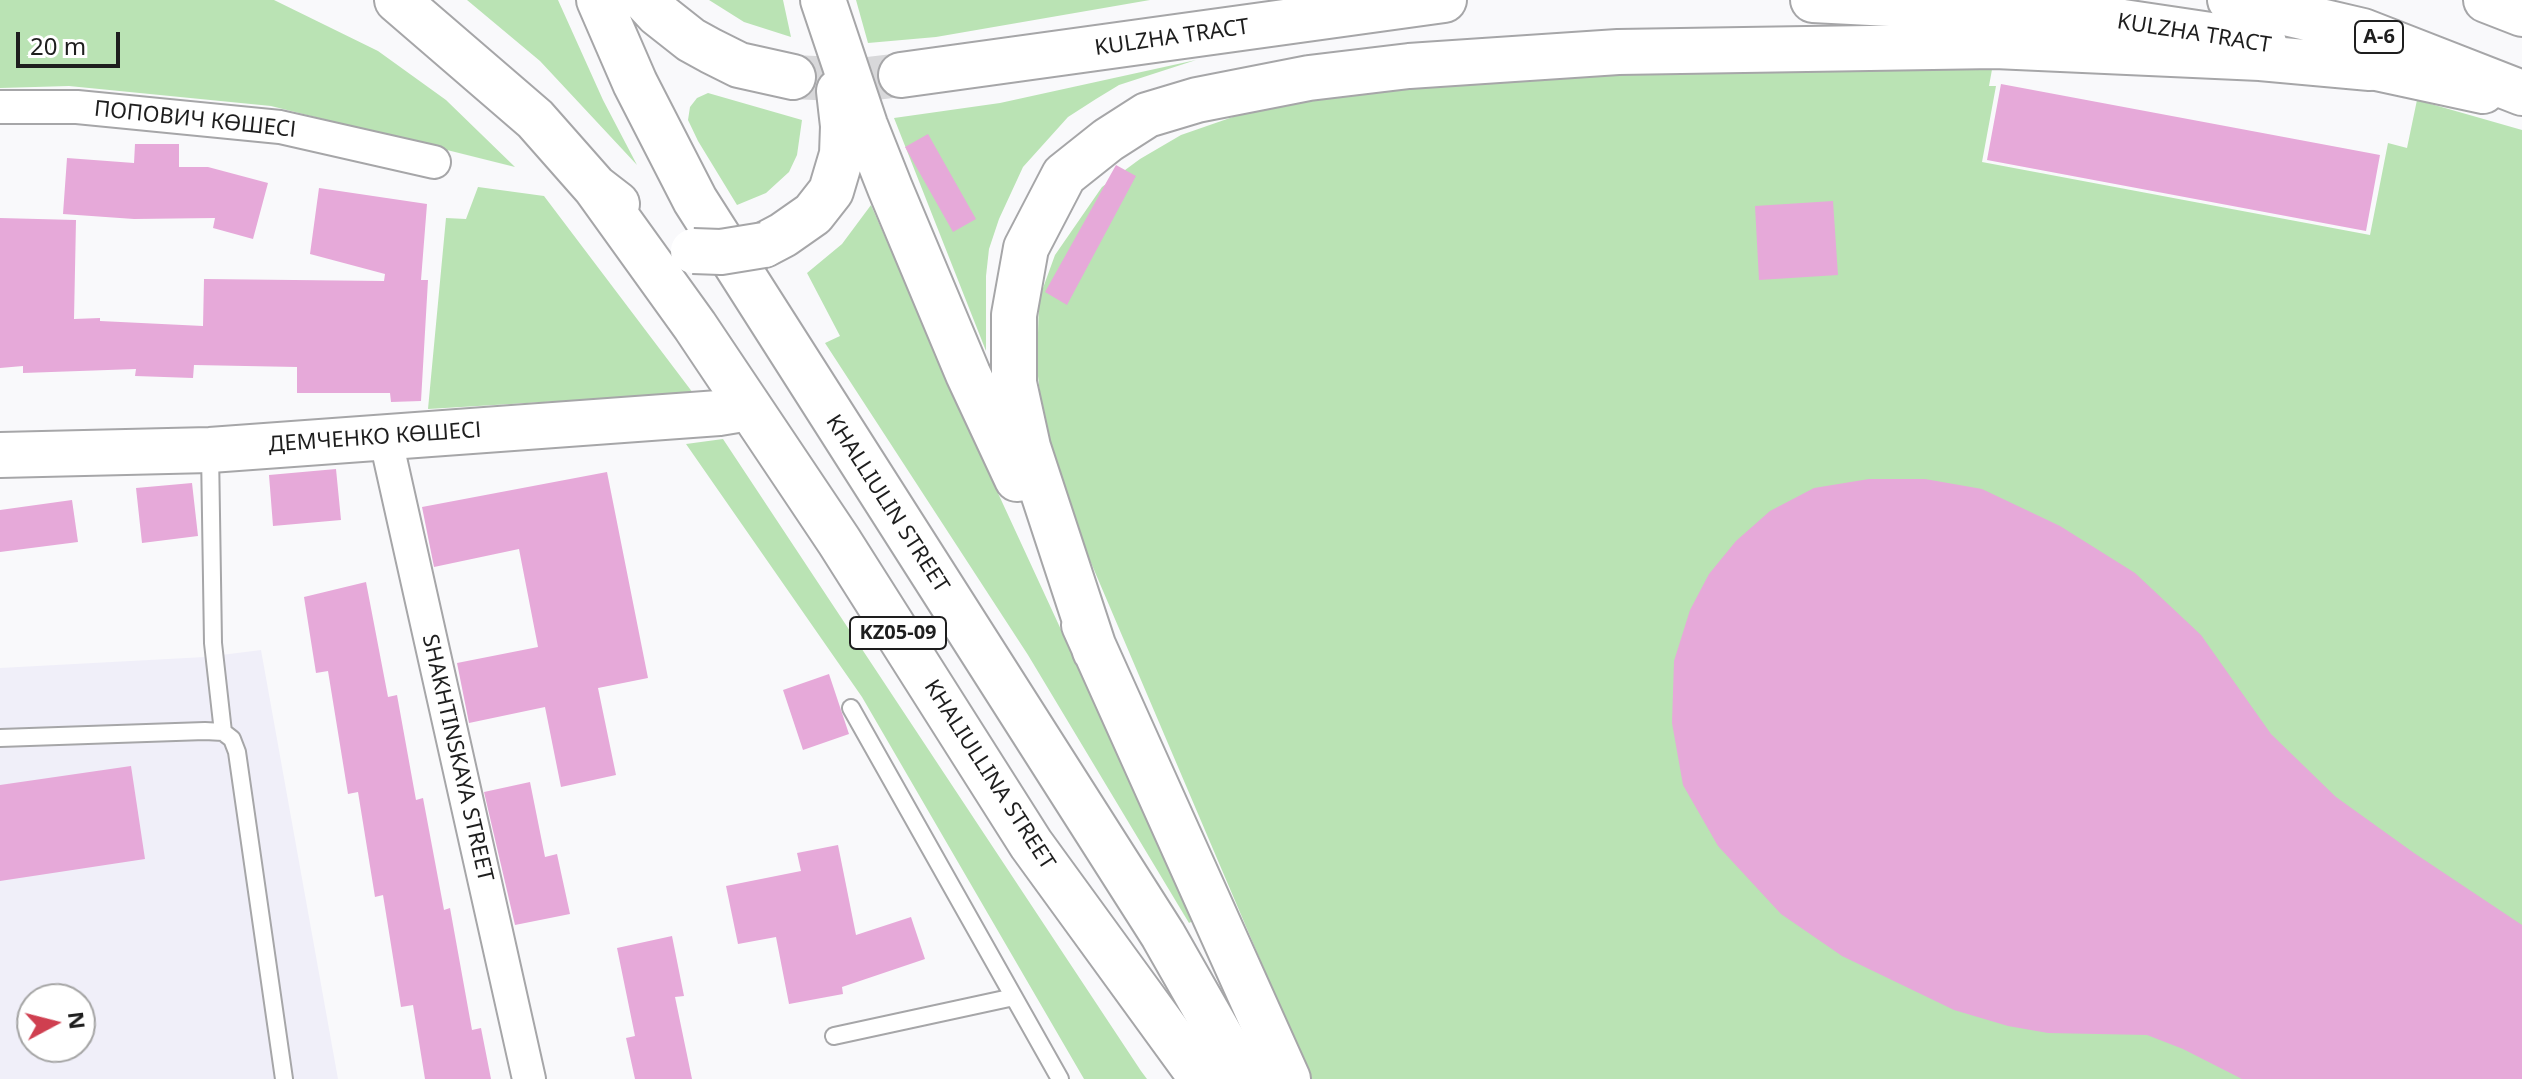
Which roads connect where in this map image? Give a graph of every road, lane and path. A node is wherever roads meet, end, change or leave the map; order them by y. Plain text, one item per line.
1 (599, 0) edge
2 (645, 0) edge
3 (1444, 0) edge
4 (1813, 0) edge
5 (2230, 0) edge
6 (398, 1) edge
7 (828, 14) edge
8 (2370, 68) junction
9 (901, 75) tunnel mouth
10 (793, 77) tunnel mouth
11 (2522, 93) edge
12 (2522, 102) edge
13 (0, 107) edge
14 (434, 162) dead end
15 (595, 187) junction
16 (749, 408) junction
17 (385, 436) junction
18 (210, 450) junction
19 (0, 455) edge
20 (1095, 651) junction
21 (851, 708) dead end
22 (223, 732) junction
23 (0, 738) edge
24 (1014, 997) junction
25 (834, 1036) dead end
26 (284, 1079) edge
27 (529, 1079) edge
28 (1060, 1079) edge
29 (1202, 1079) edge
30 (1245, 1079) edge
31 (1288, 1079) edge

1 - 30 main road, KHALLIULIN STREET
2 - 10 main road
3 - 9 main road, KULZHA TRACT
4 - 8 main road, KULZHA TRACT
5 - 11 main road, KULZHA TRACT / A-6
6 - 15 main road
7 - 15 main road, bridge
7 - 20 main road
8 - 12 main road, KULZHA TRACT
8 - 20 main road
13 - 14 street, ПОПОВИЧ КӨШЕСІ
15 - 16 main road, KHALIULLINA STREET / KZ05-09
16 - 17 main road, ДЕМЧЕНКО КӨШЕСІ
16 - 29 main road, KHALIULLINA STREET / KZ05-09
17 - 18 main road, ДЕМЧЕНКО КӨШЕСІ
17 - 27 street, SHAKHTINSKAYA STREET
18 - 19 main road, ДЕМЧЕНКО КӨШЕСІ
18 - 22 lane
20 - 31 main road
21 - 24 lane
22 - 23 lane
22 - 26 lane
24 - 25 lane
24 - 28 lane

